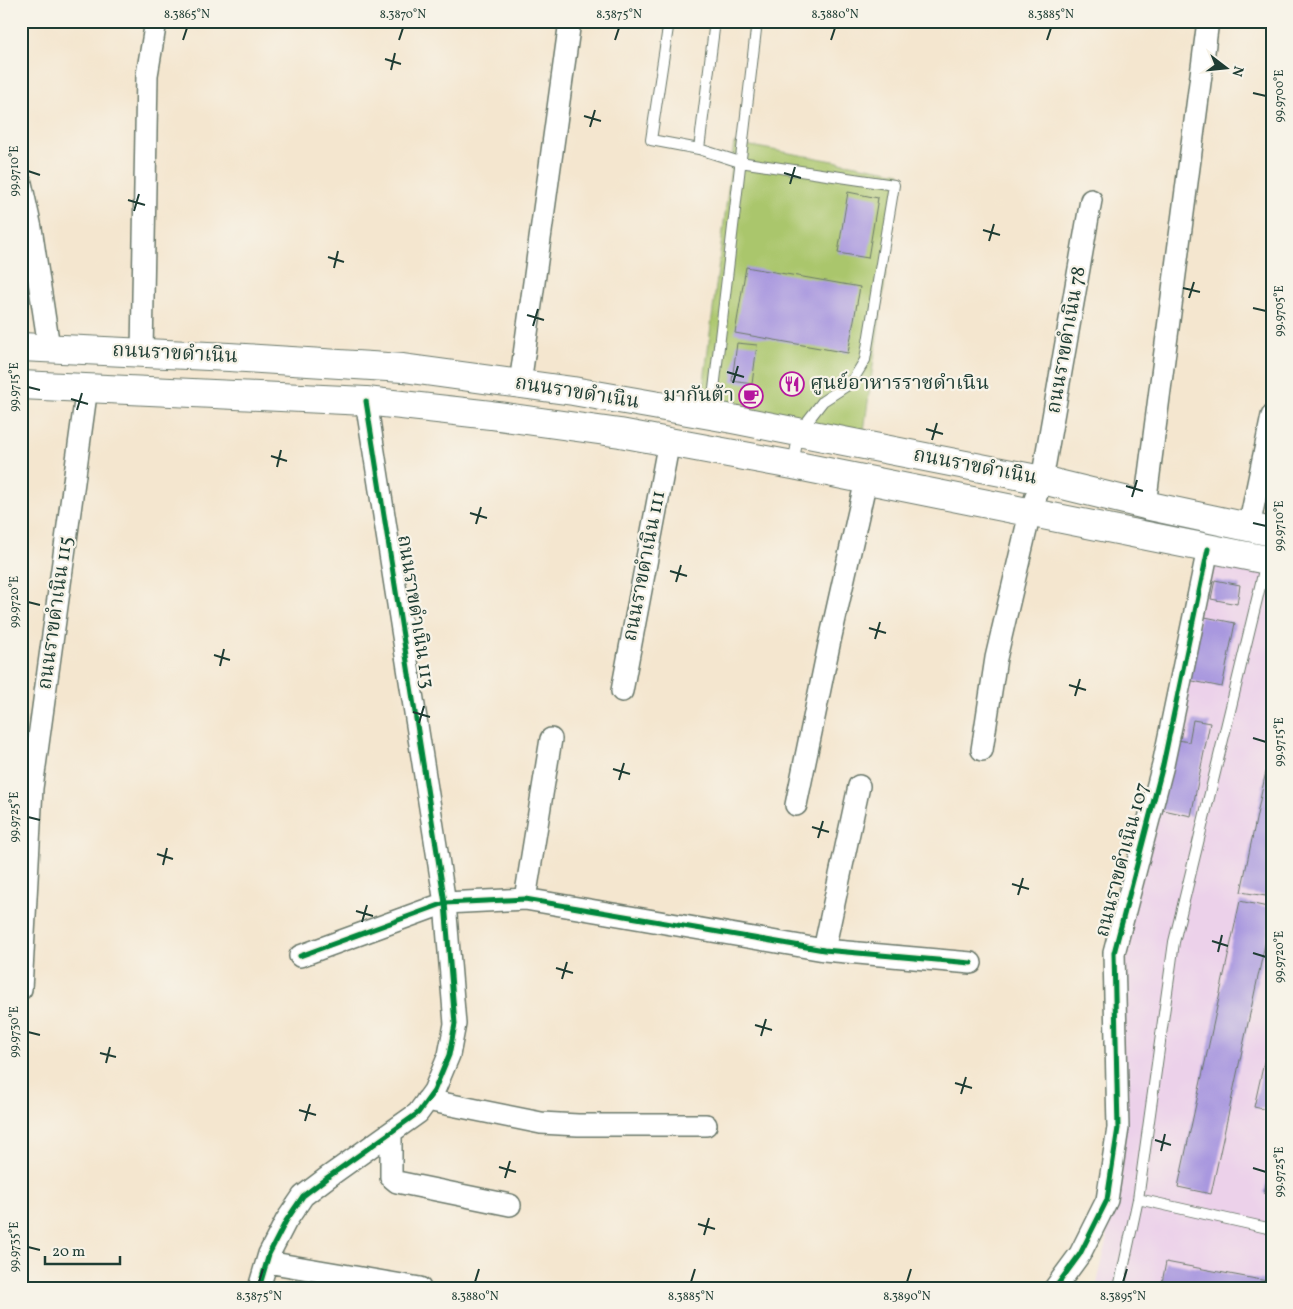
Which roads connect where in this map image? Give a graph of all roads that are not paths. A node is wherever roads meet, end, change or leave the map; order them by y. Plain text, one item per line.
1 (156, 21) edge
2 (570, 21) edge
3 (669, 21) edge
4 (715, 21) edge
5 (756, 21) edge
6 (1208, 21) edge
7 (699, 149) junction
8 (740, 162) junction
9 (21, 183) edge
10 (1091, 200) dead end
11 (21, 347) edge
12 (49, 347) junction
13 (142, 352) junction
14 (520, 384) junction
15 (21, 385) edge
16 (87, 387) junction
17 (623, 399) junction
18 (366, 402) junction
19 (711, 415) junction
20 (1272, 416) edge
21 (800, 432) junction
22 (620, 433) junction
23 (668, 441) junction
24 (793, 465) junction
25 (866, 480) junction
26 (1042, 480) junction
27 (1145, 505) junction
28 (1030, 513) junction
29 (1260, 530) edge
30 (1208, 549) junction
31 (1269, 560) edge
32 (622, 691) dead end
33 (551, 739) dead end
34 (982, 750) dead end
35 (859, 786) dead end
36 (27, 789) edge
37 (796, 805) dead end
38 (525, 899) junction
39 (445, 903) junction
40 (824, 950) junction
41 (300, 956) dead end
42 (971, 963) dead end
43 (22, 964) edge
44 (21, 989) edge
45 (427, 1100) junction
46 (706, 1124) dead end
47 (391, 1133) junction
48 (1138, 1199) junction
49 (510, 1205) dead end
50 (1272, 1229) edge
51 (267, 1262) junction
52 (260, 1288) edge
53 (420, 1288) edge
54 (1055, 1288) edge
55 (1118, 1288) edge

1 - 13 street
2 - 14 street
3 - 7 lane
4 - 7 lane
5 - 8 lane
6 - 27 street
7 - 8 lane
8 - 19 lane
8 - 21 lane
9 - 12 street
10 - 26 street, ถนนราขดำเนิน 78
11 - 12 main road, ถนนราขดำเนิน
12 - 13 main road, ถนนราขดำเนิน
13 - 14 main road, ถนนราขดำเนิน
14 - 17 main road, ถนนราขดำเนิน
15 - 16 main road, ถนนราขดำเนิน
16 - 18 main road, ถนนราขดำเนิน
16 - 36 street, ถนนราขดำเนิน 115
17 - 19 main road, ถนนราขดำเนิน
17 - 22 main road
18 - 22 main road, ถนนราขดำเนิน
18 - 39 street, ถนนราขดำเนิน 113
19 - 21 main road, ถนนราขดำเนิน
20 - 29 street
21 - 24 lane
21 - 26 main road, ถนนราขดำเนิน
22 - 23 main road, ถนนราขดำเนิน
23 - 24 main road, ถนนราขดำเนิน
23 - 32 street, ถนนราขดำเนิน 111
24 - 25 main road, ถนนราขดำเนิน
25 - 28 main road, ถนนราขดำเนิน
25 - 37 street
26 - 27 main road, ถนนราขดำเนิน
26 - 28 street, ถนนราขดำเนิน 78
27 - 29 main road, ถนนราขดำเนิน
28 - 30 main road, ถนนราขดำเนิน
28 - 34 street, ถนนราขดำเนิน 78
30 - 31 main road, ถนนราขดำเนิน
30 - 54 street, ถนนราขดำเนิน 107
31 - 48 lane
33 - 38 street
35 - 40 street
36 - 43 street, ถนนราขดำเนิน 115
38 - 39 street
38 - 40 street
39 - 41 street
39 - 45 street, ถนนราขดำเนิน 113
40 - 42 street
43 - 44 street, ถนนราขดำเนิน 115
45 - 46 street
45 - 47 street, ถนนราขดำเนิน 113
47 - 49 street
47 - 51 street, ถนนราขดำเนิน 113
48 - 50 lane
48 - 55 lane
51 - 52 street, ถนนราขดำเนิน 113
51 - 53 street

